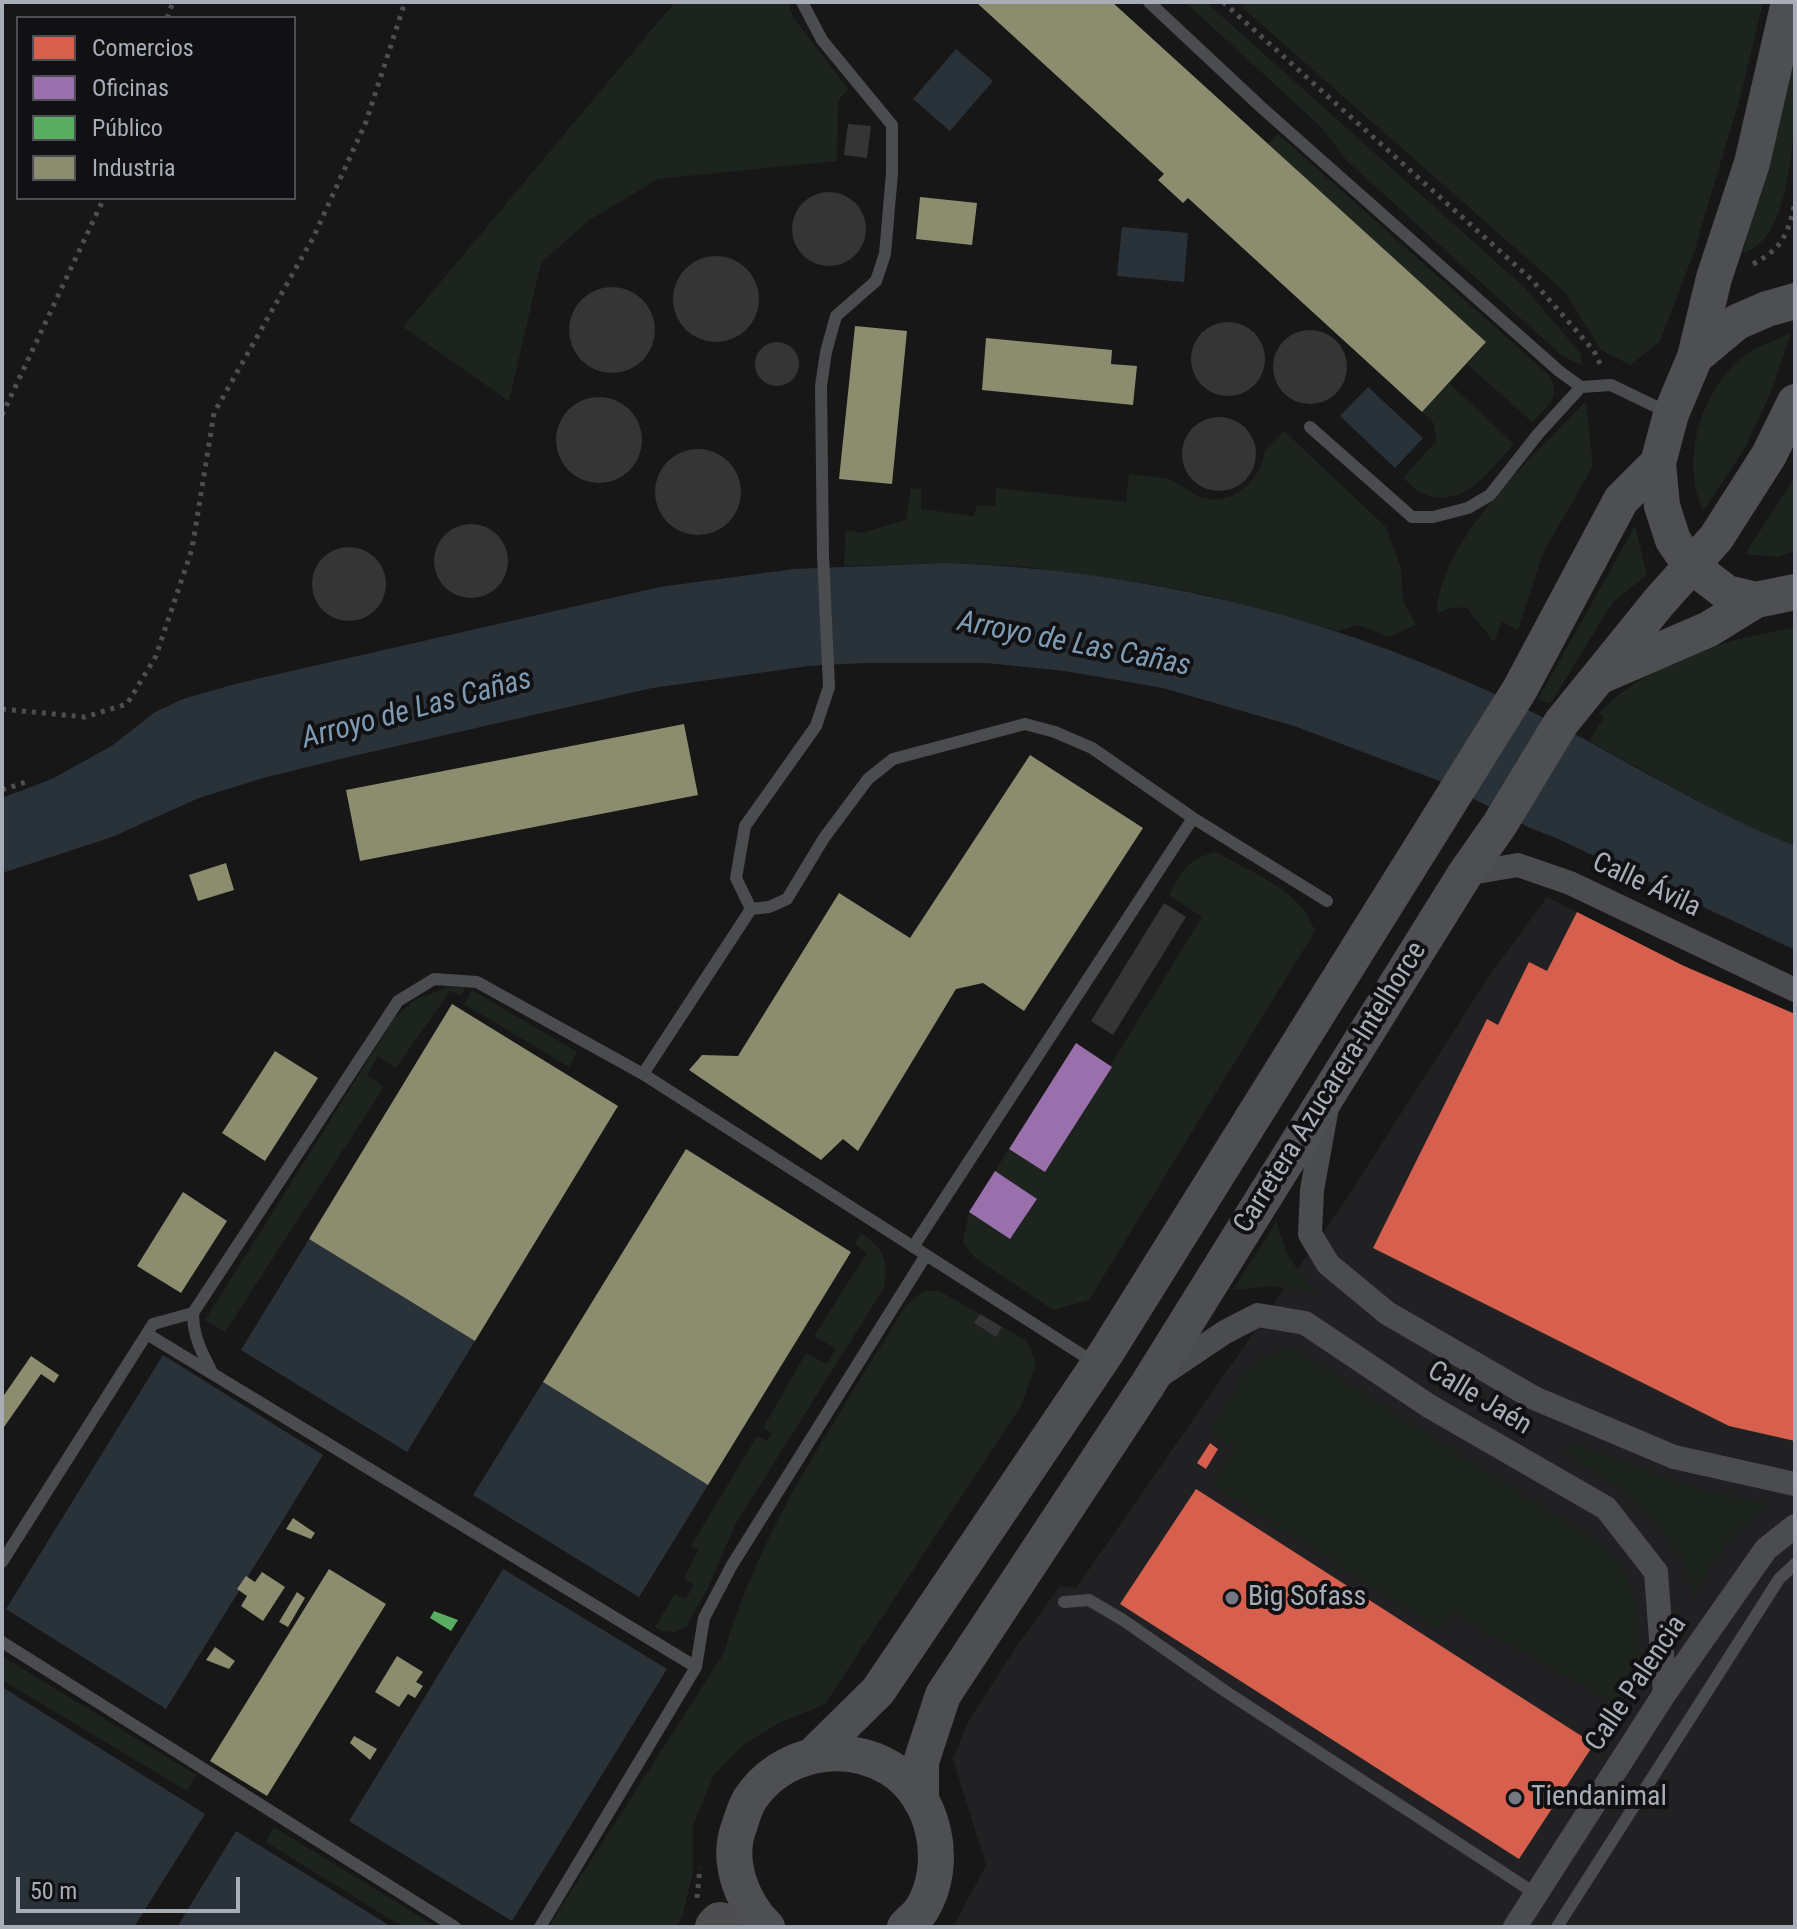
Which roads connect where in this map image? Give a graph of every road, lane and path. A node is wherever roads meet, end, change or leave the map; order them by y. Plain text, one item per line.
1 (405, 2) edge
2 (802, 2) edge
3 (1149, 2) edge
4 (1223, 2) edge
5 (1789, 2) edge
6 (103, 200) edge
7 (1795, 301) edge
8 (1695, 357) junction
9 (1611, 385) junction
10 (1581, 387) junction
11 (1795, 402) edge
12 (1671, 414) junction
13 (2, 415) edge
14 (1310, 427) dead end
15 (1658, 463) junction
16 (1690, 565) junction
17 (1795, 592) edge
18 (1756, 600) junction
19 (1599, 677) junction
20 (2, 709) edge
21 (26, 782) dead end
22 (2, 790) edge
23 (1193, 818) junction
24 (1465, 874) junction
25 (1327, 901) dead end
26 (751, 909) junction
27 (1795, 990) edge
28 (643, 1074) junction
29 (1331, 1089) junction
30 (913, 1247) junction
31 (926, 1255) junction
32 (193, 1313) junction
33 (147, 1334) junction
34 (1098, 1365) junction
35 (213, 1374) junction
36 (1148, 1384) junction
37 (1795, 1484) edge
38 (1795, 1526) edge
39 (2, 1562) edge
40 (1795, 1564) edge
41 (1064, 1602) dead end
42 (2, 1642) edge
43 (696, 1667) junction
44 (1665, 1693) junction
45 (813, 1755) junction
46 (921, 1801) junction
47 (699, 1855) dead end
48 (736, 1876) junction
49 (1536, 1894) junction
50 (713, 1920) edge
51 (455, 1927) edge
52 (540, 1927) edge
53 (767, 1927) edge
54 (905, 1927) edge
55 (1515, 1927) edge
56 (1557, 1927) edge

1 - 20 path
2 - 26 lane
3 - 10 lane
4 - 9 path
5 - 8 main road
6 - 13 path
7 - 8 main road
8 - 12 main road
9 - 10 lane
9 - 12 lane
10 - 14 lane
11 - 16 main road, Carretera Azucarera-Intelhorce
12 - 15 main road
15 - 16 main road
15 - 34 main road, Carretera Azucarera-Intelhorce
16 - 18 main road
16 - 19 main road, Carretera Azucarera-Intelhorce
17 - 18 main road
18 - 19 main road
19 - 24 main road, Carretera Azucarera-Intelhorce
21 - 22 path
23 - 25 lane
23 - 26 lane
23 - 30 lane
24 - 27 street, Calle Ávila
24 - 29 main road, Carretera Azucarera-Intelhorce
26 - 28 lane
28 - 30 lane
28 - 32 lane
29 - 36 main road, Carretera Azucarera-Intelhorce
29 - 37 street, Calle Jaén
30 - 31 lane
31 - 34 lane
31 - 43 lane
32 - 33 lane
32 - 35 lane
33 - 35 lane
33 - 39 lane
34 - 45 main road, Carretera Azucarera-Intelhorce
35 - 43 lane
36 - 44 street, Calle Jaén
36 - 46 main road, Carretera Azucarera-Intelhorce
38 - 44 street, Calle Palencia
40 - 56 lane
41 - 49 lane
42 - 51 lane
43 - 52 lane
44 - 49 street, Calle Palencia
45 - 46 main road
45 - 48 main road
46 - 54 main road
47 - 50 path
48 - 50 main road
48 - 53 main road
49 - 55 street, Calle Palencia

